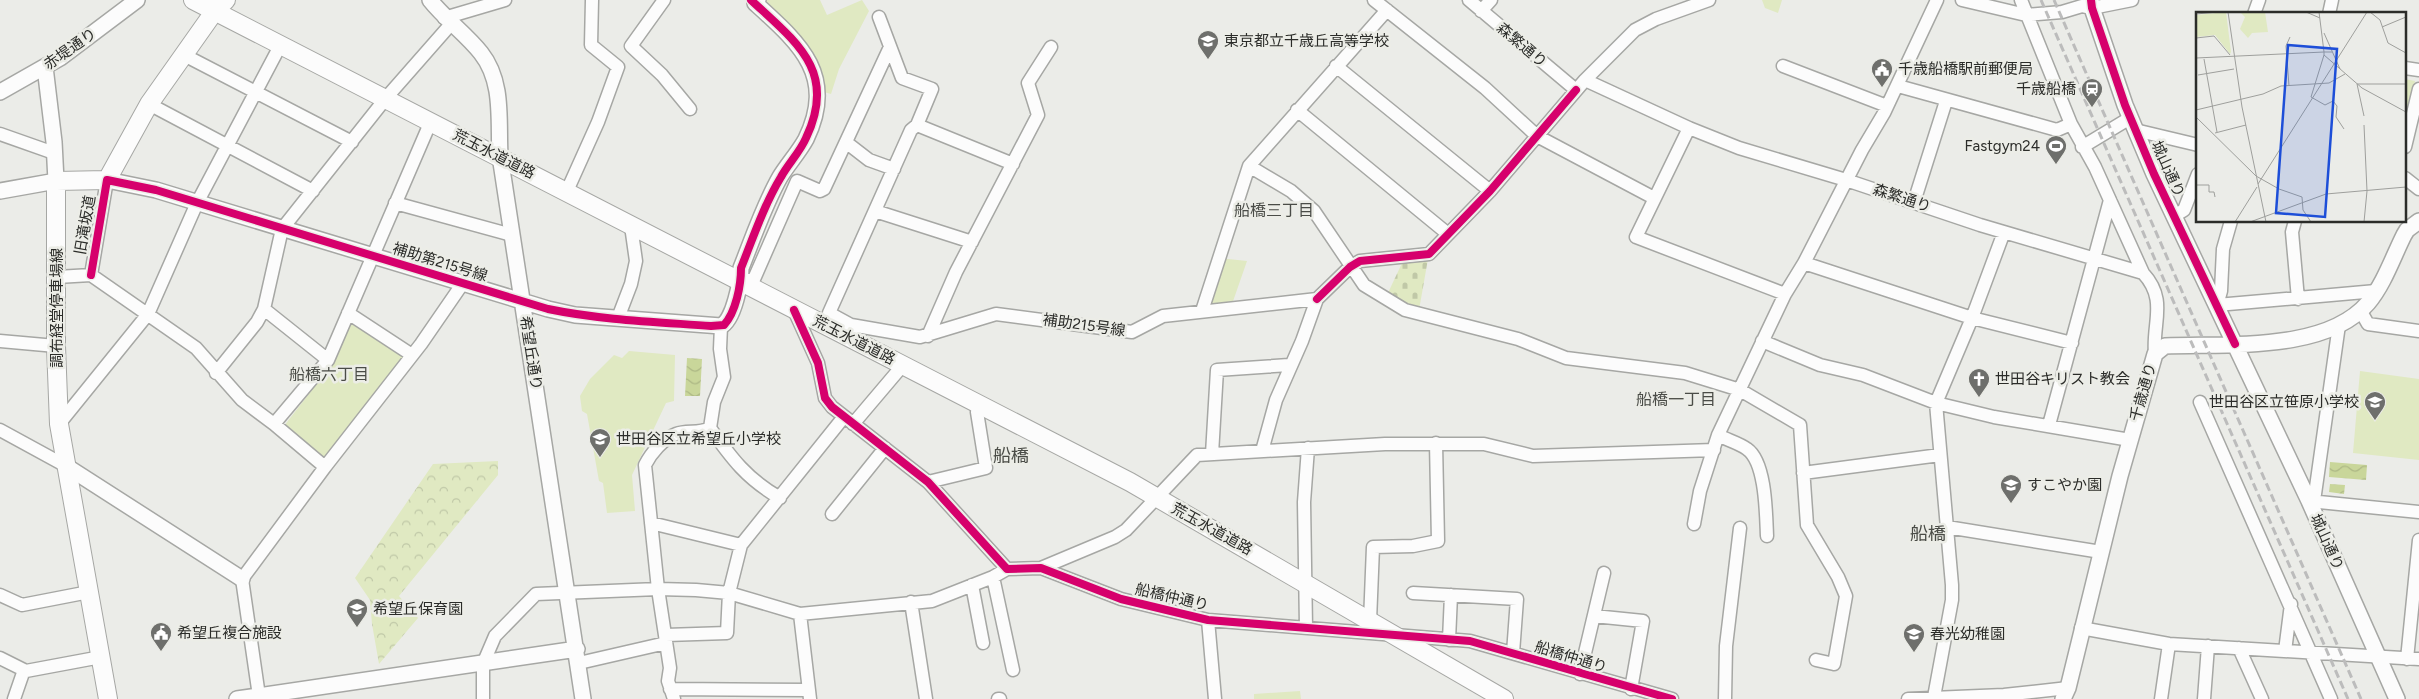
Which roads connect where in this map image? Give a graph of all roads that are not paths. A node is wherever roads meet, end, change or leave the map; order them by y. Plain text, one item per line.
1 (137, 0) edge
2 (194, 0) edge
3 (430, 0) edge
4 (505, 0) edge
5 (592, 0) edge
6 (664, 0) edge
7 (1374, 0) edge
8 (1468, 0) edge
9 (1491, 0) edge
10 (1709, 0) edge
11 (1937, 0) edge
12 (1962, 0) edge
13 (2021, 0) edge
14 (2132, 0) edge
15 (2259, 0) edge
16 (755, 1) edge
17 (2072, 4) edge
18 (2092, 4) edge
19 (220, 6) edge
20 (1387, 10) junction
21 (1481, 11) junction
22 (2255, 12) edge
23 (2026, 15) junction
24 (879, 17) dead end
25 (448, 21) junction
26 (281, 44) junction
27 (890, 47) junction
28 (1051, 47) dead end
29 (184, 55) junction
30 (1336, 66) junction
31 (1784, 66) dead end
32 (45, 67) junction
33 (2406, 68) edge
34 (2419, 70) edge
35 (1581, 85) junction
36 (1898, 86) junction
37 (2419, 89) edge
38 (0, 92) edge
39 (256, 92) junction
40 (386, 98) junction
41 (1946, 101) junction
42 (149, 104) junction
43 (1887, 106) junction
44 (690, 109) dead end
45 (1297, 110) junction
46 (2416, 114) edge
47 (431, 121) junction
48 (917, 124) junction
49 (2071, 124) junction
50 (2133, 124) junction
51 (1689, 128) junction
52 (0, 134) edge
53 (1537, 136) junction
54 (352, 142) junction
55 (847, 143) junction
56 (2196, 144) edge
57 (227, 145) junction
58 (2406, 145) edge
59 (2082, 147) junction
60 (54, 152) junction
61 (500, 156) junction
62 (1013, 164) junction
63 (1249, 166) junction
64 (894, 169) junction
65 (2196, 179) edge
66 (2406, 179) edge
67 (107, 180) junction
68 (1846, 180) junction
69 (56, 181) junction
70 (2419, 189) edge
71 (1490, 190) junction
72 (0, 191) edge
73 (313, 191) junction
74 (568, 191) junction
75 (1654, 198) junction
76 (2110, 200) junction
77 (1914, 202) junction
78 (197, 203) junction
79 (395, 203) junction
80 (875, 211) junction
81 (2174, 216) junction
82 (2419, 221) edge
83 (2232, 222) edge
84 (2294, 222) edge
85 (631, 226) junction
86 (282, 229) junction
87 (2004, 232) junction
88 (1448, 234) junction
89 (512, 235) junction
90 (972, 242) junction
91 (372, 256) junction
92 (2094, 259) junction
93 (1804, 263) junction
94 (1350, 267) junction
95 (2143, 273) junction
96 (90, 275) junction
97 (57, 276) junction
98 (741, 281) junction
99 (463, 283) junction
100 (2376, 291) junction
101 (1785, 294) junction
102 (1316, 299) junction
103 (2298, 299) junction
104 (523, 302) junction
105 (2217, 305) junction
106 (264, 308) junction
107 (794, 310) junction
108 (2360, 310) junction
109 (1202, 311) junction
110 (348, 313) junction
111 (148, 314) junction
112 (618, 318) junction
113 (826, 318) junction
114 (1972, 318) junction
115 (2339, 325) junction
116 (721, 326) junction
117 (849, 330) junction
118 (2419, 331) edge
119 (928, 336) junction
120 (0, 341) edge
121 (1762, 341) junction
122 (2072, 343) junction
123 (2235, 344) junction
124 (56, 346) junction
125 (2155, 354) junction
126 (412, 355) junction
127 (328, 360) junction
128 (903, 365) junction
129 (1289, 365) junction
130 (216, 372) junction
131 (1740, 390) junction
132 (1936, 402) junction
133 (2200, 402) dead end
134 (981, 404) junction
135 (848, 421) junction
136 (59, 424) junction
137 (274, 424) junction
138 (2049, 426) junction
139 (710, 428) junction
140 (0, 430) edge
141 (1718, 435) junction
142 (2130, 440) junction
143 (1436, 443) junction
144 (885, 448) junction
145 (1308, 448) junction
146 (1714, 450) junction
147 (1262, 451) junction
148 (1212, 454) junction
149 (1940, 455) junction
150 (66, 466) junction
151 (325, 467) junction
152 (1803, 473) junction
153 (928, 482) junction
154 (780, 498) junction
155 (1157, 499) junction
156 (2309, 501) junction
157 (2419, 512) edge
158 (832, 514) dead end
159 (651, 523) junction
160 (1694, 524) dead end
161 (1947, 527) junction
162 (1740, 528) dead end
163 (1767, 536) dead end
164 (2419, 540) edge
165 (741, 545) junction
166 (2101, 552) junction
167 (1007, 568) junction
168 (1041, 568) junction
169 (2417, 573) edge
170 (1604, 574) dead end
171 (993, 577) junction
172 (242, 579) junction
173 (1306, 583) junction
174 (972, 585) junction
175 (658, 589) junction
176 (567, 591) junction
177 (88, 592) junction
178 (729, 593) junction
179 (1413, 593) dead end
180 (0, 595) edge
181 (1451, 595) junction
182 (911, 602) junction
183 (2291, 604) junction
184 (800, 614) junction
185 (1594, 616) junction
186 (1208, 620) junction
187 (1370, 621) junction
188 (1306, 627) junction
189 (2082, 628) junction
190 (1396, 637) junction
191 (666, 639) junction
192 (1449, 640) junction
193 (983, 643) dead end
194 (2169, 644) junction
195 (2208, 646) junction
196 (2239, 648) junction
197 (2285, 651) junction
198 (1513, 653) junction
199 (2311, 653) junction
200 (578, 656) junction
201 (101, 657) junction
202 (2378, 657) junction
203 (0, 658) edge
204 (2413, 659) edge
205 (1816, 660) dead end
206 (483, 664) junction
207 (24, 670) junction
208 (1013, 670) dead end
209 (1580, 674) junction
210 (1631, 689) junction
211 (672, 694) edge
212 (810, 694) edge
213 (2066, 695) edge
214 (259, 696) junction
215 (1934, 697) junction
216 (1652, 698) edge
217 (14, 699) edge
218 (108, 699) edge
219 (237, 699) edge
220 (483, 699) edge
221 (583, 699) edge
222 (926, 699) edge
223 (1215, 699) edge
224 (1504, 699) edge
225 (1672, 699) edge
226 (1725, 699) edge
227 (1908, 699) edge
228 (2161, 699) edge
229 (2204, 699) edge
230 (2262, 699) edge
231 (2331, 699) edge
232 (2397, 699) edge

1 - 32 street, 赤堤通り
2 - 19 main road, 荒玉水道道路
3 - 25 street, 希望丘通り
4 - 25 street
5 - 74 street
6 - 44 street
7 - 20 street
8 - 21 street, 森繁通り
9 - 21 street
10 - 35 street
11 - 36 street
12 - 23 street
13 - 23 street
14 - 18 street
15 - 22 street
16 - 98 street
17 - 18 street
17 - 23 street
18 - 50 street, 城山通り
19 - 26 main road, 荒玉水道道路
19 - 29 main road
20 - 30 street
20 - 53 street
21 - 35 street, 森繁通り
23 - 49 street
24 - 27 street
25 - 40 street
25 - 61 street, 希望丘通り
26 - 39 street
26 - 40 main road, 荒玉水道道路
27 - 48 street
27 - 55 street
28 - 62 street
29 - 39 street
29 - 42 main road
30 - 45 street
30 - 71 street
31 - 43 street
32 - 38 street, 赤堤通り
32 - 60 street
33 - 34 street
35 - 51 street, 森繁通り
35 - 53 street
36 - 41 street
36 - 43 street
37 - 46 street
39 - 54 street
39 - 57 street
40 - 47 main road, 荒玉水道道路
40 - 54 street
41 - 49 street
41 - 77 street
42 - 57 street
42 - 67 main road
43 - 68 street
45 - 63 street
45 - 88 street
46 - 58 street
47 - 61 main road, 荒玉水道道路
47 - 79 street
48 - 62 street
48 - 64 street
49 - 59 street
50 - 56 street
50 - 59 street
50 - 81 street, 城山通り
51 - 68 street, 森繁通り
51 - 75 street
52 - 60 street
53 - 71 street
53 - 75 street
54 - 73 street
55 - 64 street
55 - 98 street
57 - 73 street
57 - 78 street
59 - 76 street
60 - 69 street
61 - 74 main road, 荒玉水道道路
61 - 89 street, 希望丘通り
62 - 90 street
63 - 94 street
63 - 109 street
64 - 80 street
65 - 81 street
66 - 70 street
67 - 69 main road
67 - 78 street, 補助第215号線
67 - 96 street, 旧滝坂道
68 - 77 street, 森繁通り
68 - 93 street
69 - 72 street
69 - 97 main road, 調布経堂停車場線
71 - 88 street
73 - 86 street
74 - 85 main road, 荒玉水道道路
75 - 101 street
76 - 92 street
76 - 95 street
77 - 87 street, 森繁通り
78 - 86 street, 補助第215号線
78 - 111 street
79 - 89 street
79 - 91 street
80 - 90 street
80 - 113 street
81 - 105 street, 城山通り
82 - 100 street, 千歳通り
83 - 105 street
84 - 103 street
85 - 98 main road, 荒玉水道道路
85 - 112 street
86 - 91 street, 補助第215号線
86 - 106 street
87 - 92 street, 森繁通り
87 - 114 street
88 - 94 street
89 - 104 street, 希望丘通り
90 - 119 street
91 - 99 street, 補助第215号線
91 - 110 street
92 - 95 street, 森繁通り
92 - 122 street
93 - 101 street
93 - 114 street
94 - 102 street
94 - 131 street
95 - 125 street
96 - 97 street, 旧滝坂道
96 - 111 street
97 - 124 main road, 調布経堂停車場線
98 - 107 main road, 荒玉水道道路
98 - 116 street
99 - 104 street, 補助第215号線
99 - 126 street
100 - 103 street
100 - 108 street, 千歳通り
101 - 121 street
102 - 109 street, 補助215号線
102 - 129 street
103 - 105 street
104 - 112 street, 補助第215号線
104 - 176 street, 希望丘通り
105 - 123 street, 城山通り
106 - 127 street
106 - 130 street
107 - 113 main road, 荒玉水道道路
107 - 135 street
108 - 115 street, 千歳通り
108 - 118 street
109 - 119 street, 補助215号線
110 - 126 street
110 - 127 street
111 - 130 street
111 - 136 street
112 - 116 street, 補助第215号線
113 - 117 main road, 荒玉水道道路
114 - 122 street
114 - 132 street
115 - 123 street, 千歳通り
115 - 156 street
116 - 139 street
117 - 119 street, 補助215号線
117 - 128 main road, 荒玉水道道路
120 - 124 street
121 - 131 street
121 - 132 street
122 - 138 street
123 - 125 street, 千歳通り
123 - 156 street, 城山通り
124 - 136 main road, 調布経堂停車場線
125 - 142 street, 千歳通り
126 - 151 street
127 - 137 street
128 - 134 main road, 荒玉水道道路
128 - 135 street
129 - 147 street
129 - 148 street
130 - 137 street
131 - 141 street
131 - 152 street
132 - 138 street
132 - 149 street
133 - 183 street
134 - 153 street
134 - 155 main road, 荒玉水道道路
135 - 144 street
135 - 154 street
136 - 150 main road, 調布経堂停車場線
137 - 151 street
138 - 142 street
139 - 154 street
139 - 159 street
140 - 150 street
141 - 146 street
141 - 163 street
142 - 166 street, 千歳通り
143 - 145 street
143 - 146 street
143 - 187 street
144 - 153 street
144 - 158 street
145 - 147 street
145 - 173 street
146 - 160 street
147 - 148 street
148 - 155 street
149 - 152 street
149 - 161 street
150 - 172 street
150 - 177 main road, 調布経堂停車場線
151 - 172 street
152 - 205 street
153 - 167 street
154 - 165 street
155 - 168 street
155 - 173 main road, 荒玉水道道路
156 - 157 street
156 - 202 street, 城山通り
159 - 165 street
159 - 175 street
161 - 166 street
161 - 215 street
162 - 226 street
164 - 169 street
165 - 178 street
166 - 189 street, 千歳通り
167 - 168 street, 船橋仲通り
167 - 171 street
168 - 186 street, 船橋仲通り
169 - 204 street
170 - 185 street
171 - 174 street
171 - 208 street
172 - 214 street
173 - 187 main road, 荒玉水道道路
173 - 188 street
174 - 182 street
174 - 193 street
175 - 176 street
175 - 178 street
175 - 191 street
176 - 200 street, 希望丘通り
176 - 206 street
177 - 180 street
177 - 201 main road, 調布経堂停車場線
178 - 184 street
178 - 191 street
179 - 181 street
181 - 192 street
181 - 198 street
182 - 184 street
182 - 222 street
183 - 197 street
183 - 199 street
184 - 212 street
185 - 209 street
185 - 210 street
186 - 188 street, 船橋仲通り
186 - 223 street
187 - 190 main road, 荒玉水道道路
188 - 190 street, 船橋仲通り
189 - 194 street
189 - 213 street, 千歳通り
190 - 192 street, 船橋仲通り
190 - 224 main road, 荒玉水道道路
191 - 200 street
191 - 211 street
192 - 198 street, 船橋仲通り
194 - 195 street
194 - 228 street
195 - 196 street
195 - 229 street
196 - 197 street
196 - 230 street
197 - 199 street
198 - 209 street, 船橋仲通り
199 - 202 street
199 - 231 street
200 - 206 street
200 - 221 street, 希望丘通り
201 - 207 street
201 - 218 main road, 調布経堂停車場線
202 - 204 street
202 - 232 street, 城山通り
203 - 207 street
206 - 214 street
206 - 220 street
207 - 217 street
209 - 210 street, 船橋仲通り
210 - 216 street, 船橋仲通り
211 - 212 street
213 - 215 street
214 - 219 street
215 - 227 street
216 - 225 street, 船橋仲通り

